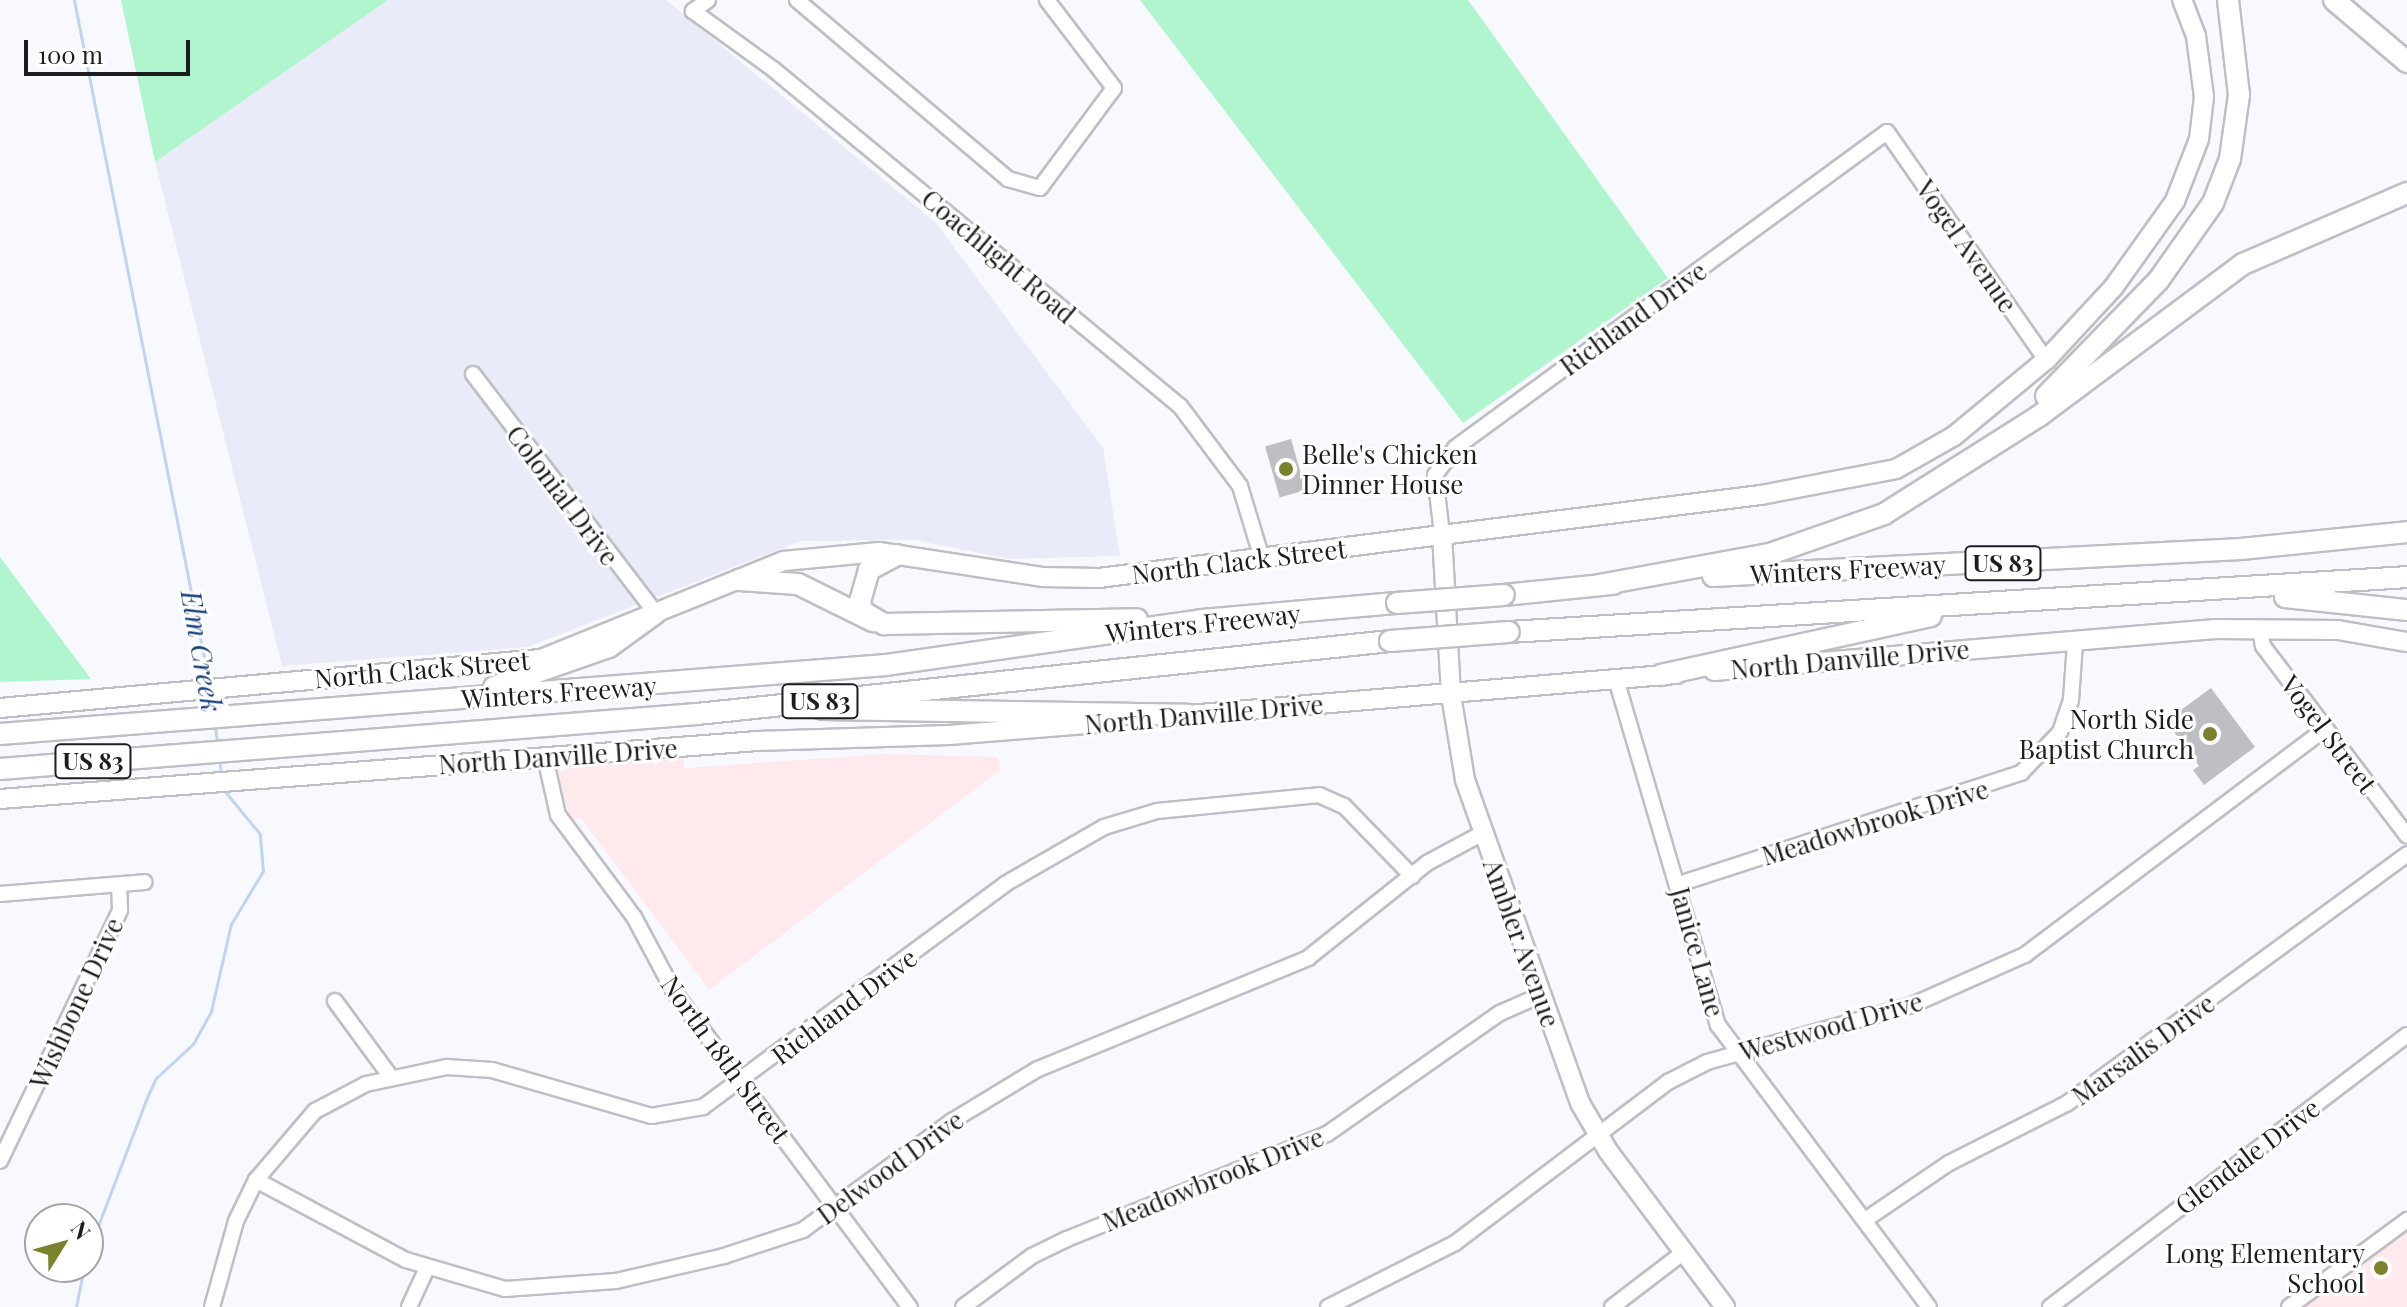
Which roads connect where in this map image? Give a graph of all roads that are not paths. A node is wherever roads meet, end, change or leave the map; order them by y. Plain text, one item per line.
1 (708, 0) edge
2 (797, 0) edge
3 (1047, 0) edge
4 (2182, 0) edge
5 (2228, 0) edge
6 (2334, 0) edge
7 (2407, 62) edge
8 (1887, 132) joint
9 (2407, 193) edge
10 (2046, 360) junction
11 (473, 374) dead end
12 (1952, 475) junction
13 (2407, 532) edge
14 (1442, 534) junction
15 (897, 555) junction
16 (1262, 559) junction
17 (2407, 577) edge
18 (739, 580) junction
19 (1599, 585) junction
20 (2209, 593) junction
21 (2013, 602) junction
22 (2407, 610) edge
23 (656, 613) junction
24 (1201, 620) junction
25 (884, 624) junction
26 (2260, 628) junction
27 (2407, 642) edge
28 (2075, 643) junction
29 (1661, 675) junction
30 (1616, 679) junction
31 (1451, 695) junction
32 (429, 701) junction
33 (778, 705) junction
34 (0, 708) edge
35 (1188, 715) junction
36 (2325, 729) junction
37 (0, 734) edge
38 (545, 757) junction
39 (0, 769) edge
40 (0, 799) edge
41 (1483, 833) junction
42 (2407, 836) edge
43 (2407, 854) edge
44 (1412, 876) junction
45 (145, 882) dead end
46 (1679, 884) junction
47 (119, 886) junction
48 (0, 894) edge
49 (1541, 995) junction
50 (335, 1001) dead end
51 (2407, 1035) edge
52 (1735, 1053) junction
53 (390, 1076) junction
54 (743, 1082) junction
55 (1597, 1135) junction
56 (0, 1161) edge
57 (256, 1180) junction
58 (835, 1208) junction
59 (1865, 1220) junction
60 (2407, 1220) edge
61 (1684, 1252) junction
62 (427, 1268) junction
63 (212, 1307) edge
64 (409, 1307) edge
65 (910, 1307) edge
66 (963, 1307) edge
67 (1328, 1307) edge
68 (1612, 1307) edge
69 (1725, 1307) edge
70 (1929, 1307) edge
71 (2050, 1307) edge
72 (2289, 1307) edge

1 - 16 street, Coachlight Road
2 - 3 street
4 - 10 main road, North Clack Street
5 - 12 highway
6 - 7 highway
8 - 10 street, Vogel Avenue
8 - 14 street, Richland Drive
9 - 12 highway
10 - 14 main road, North Clack Street
11 - 23 street, Colonial Drive
12 - 19 highway
13 - 19 highway, Winters Freeway / US 83
14 - 16 main road, North Clack Street
14 - 31 main road, Ambler Avenue
15 - 16 main road, North Clack Street
15 - 18 main road, North Clack Street
15 - 25 highway
17 - 20 highway, Winters Freeway / US 83
18 - 23 main road, North Clack Street
18 - 25 highway
19 - 24 highway, Winters Freeway / US 83, bridge
20 - 21 highway, Winters Freeway / US 83
20 - 22 highway
21 - 29 highway
21 - 33 highway, Winters Freeway / US 83, bridge
23 - 32 highway
23 - 34 main road, North Clack Street
24 - 25 highway
24 - 32 highway, Winters Freeway / US 83
26 - 27 main road, North Danville Drive
26 - 28 main road, North Danville Drive
26 - 36 street, Vogel Street
28 - 29 main road, North Danville Drive
28 - 46 street, Meadowbrook Drive
29 - 30 main road, North Danville Drive
30 - 31 main road, North Danville Drive
30 - 46 street, Janice Lane
31 - 35 main road, North Danville Drive
31 - 41 main road, Ambler Avenue
32 - 37 highway, Winters Freeway / US 83
33 - 35 highway
33 - 39 highway, Winters Freeway / US 83
35 - 38 main road, North Danville Drive
36 - 42 street, Vogel Street
36 - 52 street, Westwood Drive
38 - 40 main road, North Danville Drive
38 - 54 street, North 18th Street
41 - 44 street, Delwood Drive
41 - 49 main road, Ambler Avenue
43 - 59 street, Marsalis Drive
44 - 54 street, Richland Drive
44 - 58 street, Delwood Drive
45 - 47 street
46 - 52 street, Janice Lane
47 - 48 street
47 - 56 street, Wishbone Drive
49 - 55 main road, Ambler Avenue
49 - 66 street, Meadowbrook Drive
50 - 53 street
51 - 71 street, Glendale Drive
52 - 55 street, Westwood Drive
52 - 59 street, Janice Lane
53 - 54 street, Richland Drive
53 - 57 street, Richland Drive
54 - 58 street, North 18th Street
55 - 61 main road, Ambler Avenue
55 - 67 street, Westwood Drive
57 - 62 street, Delwood Drive
57 - 63 street, Richland Drive
58 - 62 street, Delwood Drive
58 - 65 street, North 18th Street
59 - 70 street, Janice Lane
60 - 72 street
61 - 68 street
61 - 69 main road, Ambler Avenue
62 - 64 street

